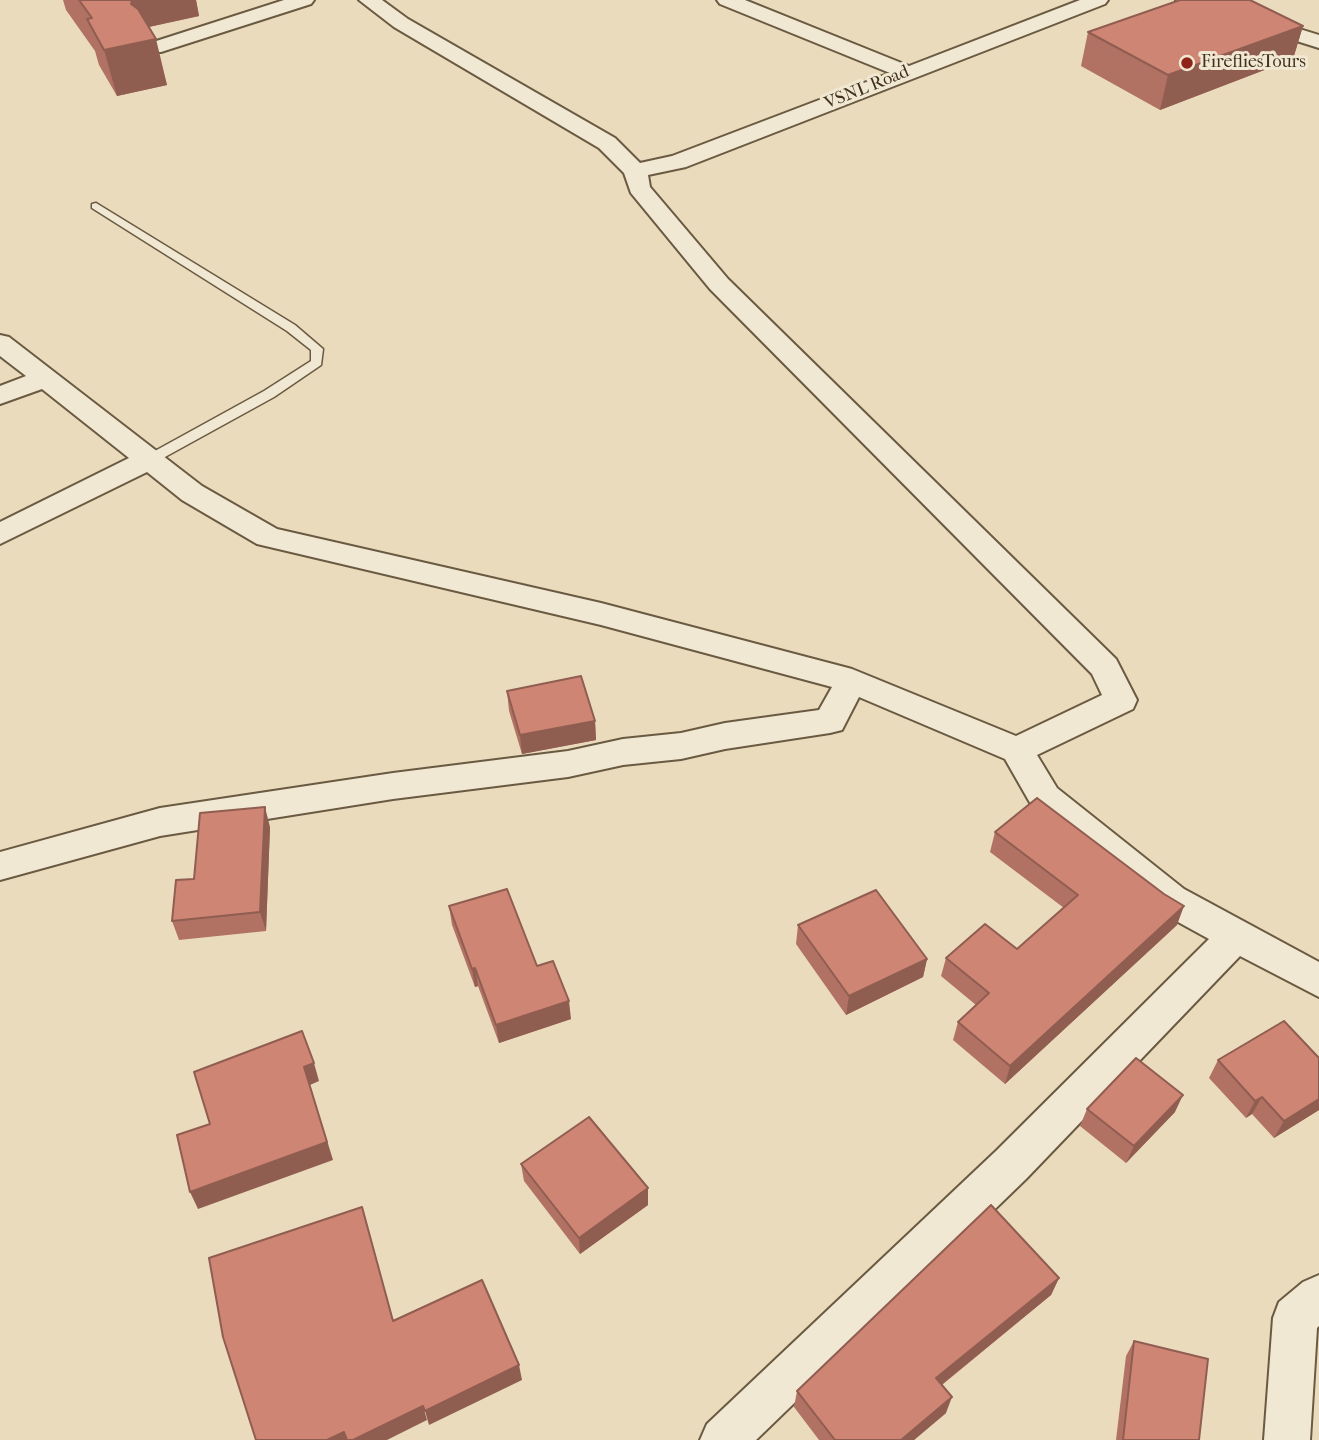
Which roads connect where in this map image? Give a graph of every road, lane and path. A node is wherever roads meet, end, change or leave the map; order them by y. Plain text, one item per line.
1 (304, 0) edge
2 (369, 0) edge
3 (727, 0) edge
4 (1098, 0) edge
5 (1186, 0) edge
6 (1319, 42) edge
7 (154, 48) dead end
8 (906, 72) junction
9 (635, 171) junction
10 (96, 206) dead end
11 (0, 343) edge
12 (46, 377) junction
13 (0, 396) edge
14 (149, 460) junction
15 (0, 534) edge
16 (852, 681) junction
17 (1017, 750) junction
18 (0, 866) edge
19 (1235, 937) junction
20 (1319, 981) edge
21 (1319, 1297) edge
22 (723, 1440) edge
23 (1287, 1440) edge

1 - 7 street
2 - 9 street
3 - 8 street
4 - 8 street, VSNL Road
5 - 6 street
8 - 9 street, VSNL Road
9 - 17 street
10 - 14 lane
11 - 12 street
12 - 13 street
12 - 14 street
14 - 15 street
14 - 16 street
16 - 17 street
16 - 18 street
17 - 19 street
19 - 20 street
19 - 22 street
21 - 23 street

